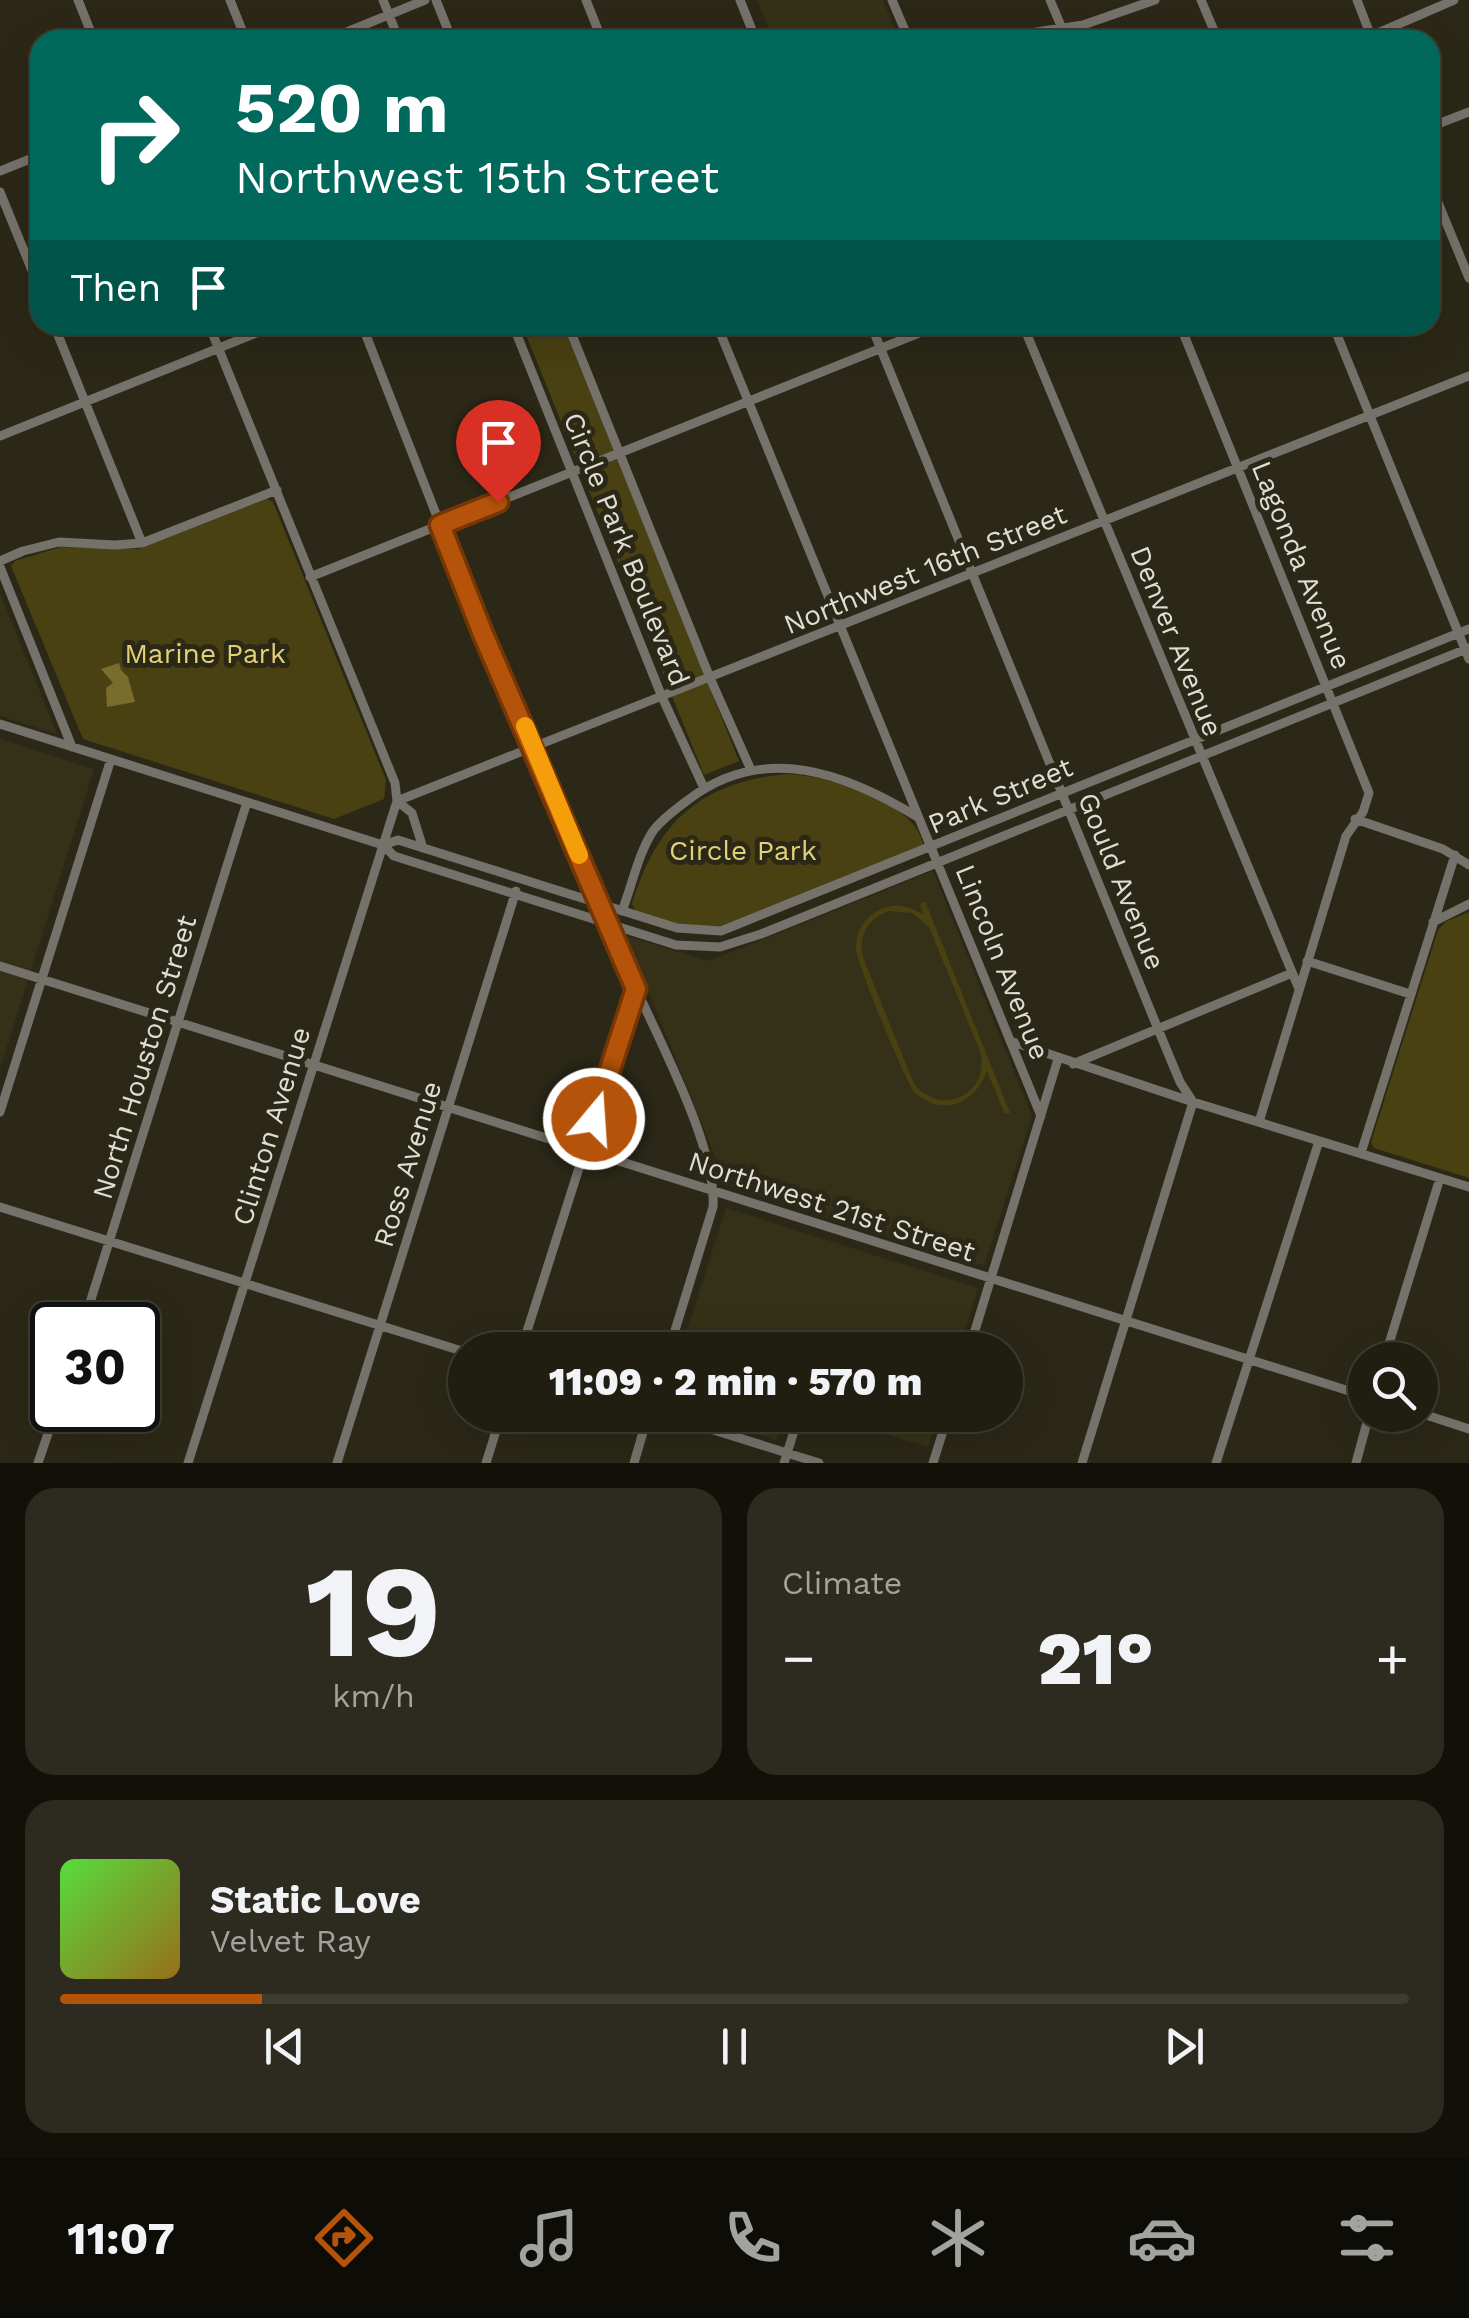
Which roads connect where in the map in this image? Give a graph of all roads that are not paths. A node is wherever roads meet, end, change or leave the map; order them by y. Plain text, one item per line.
1 (78, 0) edge
2 (230, 0) edge
3 (383, 0) edge
4 (425, 0) edge
5 (436, 0) edge
6 (586, 0) edge
7 (740, 0) edge
8 (892, 0) edge
9 (1050, 0) edge
10 (1155, 0) edge
11 (1202, 0) edge
12 (1357, 0) edge
13 (1454, 0) edge
14 (389, 15) junction
15 (90, 30) edge
16 (242, 30) edge
17 (352, 30) edge
18 (395, 30) edge
19 (448, 30) edge
20 (598, 30) edge
21 (752, 30) edge
22 (904, 30) edge
23 (1062, 30) edge
24 (1077, 30) edge
25 (1214, 30) edge
26 (1369, 30) edge
27 (1389, 30) edge
28 (1469, 112) edge
29 (1440, 123) edge
30 (30, 159) edge
31 (0, 171) edge
32 (0, 192) edge
33 (1440, 207) edge
34 (30, 266) edge
35 (1469, 278) edge
36 (58, 335) edge
37 (212, 335) edge
38 (251, 335) edge
39 (366, 335) edge
40 (516, 335) edge
41 (572, 335) edge
42 (721, 335) edge
43 (875, 335) edge
44 (914, 335) edge
45 (1027, 335) edge
46 (1184, 335) edge
47 (1337, 335) edge
48 (218, 348) junction
49 (881, 348) junction
50 (1469, 376) edge
51 (85, 402) junction
52 (748, 402) junction
53 (1370, 416) junction
54 (0, 436) edge
55 (620, 453) junction
56 (1238, 468) junction
57 (572, 472) junction
58 (277, 490) junction
59 (1104, 521) junction
60 (440, 525) junction
61 (142, 543) junction
62 (0, 564) edge
63 (972, 575) junction
64 (310, 577) junction
65 (842, 626) junction
66 (1464, 631) edge
67 (1468, 652) edge
68 (710, 678) junction
69 (1327, 686) junction
70 (662, 697) junction
71 (1334, 703) junction
72 (0, 724) edge
73 (1193, 739) junction
74 (72, 747) junction
75 (534, 748) junction
76 (1200, 757) junction
77 (110, 759) junction
78 (751, 770) junction
79 (704, 788) junction
80 (1060, 792) junction
81 (248, 802) junction
82 (397, 802) junction
83 (1068, 810) junction
84 (920, 819) junction
85 (1355, 819) junction
86 (383, 844) junction
87 (423, 848) junction
88 (932, 848) junction
89 (1455, 856) junction
90 (938, 862) junction
91 (1469, 865) edge
92 (520, 879) junction
93 (516, 894) junction
94 (599, 904) junction
95 (1469, 904) edge
96 (622, 911) junction
97 (1433, 922) junction
98 (610, 924) junction
99 (1307, 961) junction
100 (0, 966) edge
101 (1292, 973) junction
102 (42, 980) junction
103 (636, 989) junction
104 (1299, 989) junction
105 (1410, 994) junction
106 (177, 1024) junction
107 (1158, 1030) junction
108 (1010, 1041) junction
109 (1058, 1059) junction
110 (1073, 1064) junction
111 (313, 1066) junction
112 (1193, 1102) junction
113 (448, 1108) junction
114 (0, 1112) edge
115 (1041, 1116) junction
116 (1259, 1122) junction
117 (1320, 1140) junction
118 (584, 1151) junction
119 (1360, 1153) junction
120 (1440, 1178) junction
121 (1469, 1187) edge
122 (714, 1193) junction
123 (0, 1207) edge
124 (110, 1241) junction
125 (991, 1280) junction
126 (246, 1284) junction
127 (90, 1302) edge
128 (1126, 1321) junction
129 (380, 1326) junction
130 (528, 1332) edge
131 (674, 1332) edge
132 (974, 1332) edge
133 (1390, 1342) edge
134 (448, 1347) edge
135 (1248, 1360) junction
136 (1348, 1391) edge
137 (1438, 1420) edge
138 (1469, 1429) edge
139 (49, 1432) edge
140 (496, 1432) edge
141 (643, 1432) edge
142 (713, 1432) edge
143 (794, 1432) edge
144 (943, 1432) edge
145 (1364, 1432) edge
146 (786, 1458) edge
147 (38, 1463) edge
148 (188, 1463) edge
149 (337, 1463) edge
150 (486, 1463) edge
151 (634, 1463) edge
152 (819, 1463) edge
153 (933, 1463) edge
154 (1082, 1463) edge
155 (1216, 1463) edge
156 (1356, 1463) edge

1 - 15 street
2 - 16 street
3 - 14 street
4 - 14 street
5 - 19 street
6 - 20 street
7 - 21 street
8 - 22 street
9 - 23 street
10 - 24 street
11 - 25 street
12 - 26 street
13 - 27 street
14 - 17 street
14 - 18 street
28 - 29 street
30 - 31 street
32 - 34 street
33 - 35 street
36 - 51 street
37 - 48 street
38 - 48 street
39 - 60 street
40 - 57 street, Circle Park Boulevard
41 - 55 street, Circle Park Boulevard
42 - 52 street, Lincoln Avenue
43 - 49 street, Gould Avenue
44 - 49 street
45 - 59 street, Denver Avenue
46 - 56 street, Lagonda Avenue
47 - 53 street
48 - 51 street
48 - 58 street
49 - 52 street
49 - 63 street, Gould Avenue
50 - 53 street, Northwest 16th Street
51 - 54 street
51 - 61 street
52 - 55 street
52 - 65 street, Lincoln Avenue
53 - 56 street, Northwest 16th Street
53 - 66 street
55 - 57 street
55 - 68 street, Circle Park Boulevard
56 - 59 street, Northwest 16th Street
56 - 69 street, Lagonda Avenue
57 - 60 street
57 - 70 street, Circle Park Boulevard
58 - 61 street
58 - 64 street
59 - 63 street, Northwest 16th Street
59 - 73 street, Denver Avenue
60 - 64 street
60 - 75 street
61 - 62 street
62 - 74 street
63 - 65 street, Northwest 16th Street
63 - 80 street, Gould Avenue
64 - 82 street
65 - 68 street, Northwest 16th Street
65 - 84 street, Lincoln Avenue
66 - 67 street
66 - 69 street, Park Street
67 - 71 street, Park Street
68 - 70 street, Northwest 16th Street
68 - 78 street, Circle Park Boulevard
69 - 71 street, Lagonda Avenue
69 - 73 street, Park Street
70 - 75 street, Northwest 16th Street
70 - 79 street, Circle Park Boulevard
71 - 76 street, Park Street
71 - 85 street, Lagonda Avenue
72 - 74 street
73 - 76 street, Denver Avenue
73 - 80 street, Park Street
74 - 77 street
75 - 82 street, Northwest 16th Street
75 - 94 street
76 - 83 street, Park Street
76 - 101 street, Denver Avenue
77 - 81 street
77 - 102 street
78 - 79 street
78 - 84 street
79 - 96 street
80 - 83 street, Gould Avenue
80 - 88 street, Park Street
81 - 86 street
81 - 106 street, North Houston Street
82 - 86 street, Clinton Avenue
82 - 87 street
83 - 90 street, Park Street
83 - 107 street, Gould Avenue
84 - 88 street, Lincoln Avenue
85 - 89 street
85 - 99 street, Lagonda Avenue
86 - 87 street, Park Street
86 - 93 street, Park Street
86 - 111 street, Clinton Avenue
87 - 92 street, Park Street
88 - 90 street, Lincoln Avenue
88 - 96 street, Park Street
89 - 91 street
89 - 97 street
90 - 98 street, Park Street
90 - 108 street, Lincoln Avenue
92 - 93 street, Ross Avenue
92 - 94 street, Park Street
93 - 98 street, Park Street
93 - 113 street, Ross Avenue
94 - 96 street, Park Street
94 - 98 street
95 - 97 street
97 - 105 street
98 - 103 street
99 - 104 street, Lagonda Avenue
99 - 105 street
100 - 102 street, Northwest 21st Street
101 - 104 street, Denver Avenue
101 - 107 street
102 - 106 street, Northwest 21st Street
102 - 114 street
103 - 118 street
103 - 122 street
104 - 116 street, Lagonda Avenue
105 - 119 street
106 - 111 street, Northwest 21st Street
106 - 124 street, North Houston Street
107 - 110 street
107 - 112 street, Gould Avenue
108 - 109 street
108 - 115 street, Lincoln Avenue
109 - 110 street
109 - 115 street, Lincoln Avenue
110 - 112 street
111 - 113 street, Northwest 21st Street
111 - 126 street, Clinton Avenue
112 - 116 street
112 - 128 street
113 - 118 street, Northwest 21st Street
113 - 129 street, Ross Avenue
115 - 125 street, Lincoln Avenue
116 - 117 street
117 - 119 street
117 - 135 street
118 - 122 street, Northwest 21st Street
118 - 130 street
119 - 120 street
120 - 121 street
120 - 133 street
122 - 125 street, Northwest 21st Street
122 - 131 street
123 - 124 street
124 - 126 street
124 - 127 street, North Houston Street
125 - 128 street, Northwest 21st Street
125 - 132 street, Lincoln Avenue
126 - 129 street
126 - 148 street, Clinton Avenue
128 - 135 street, Northwest 21st Street
128 - 154 street
129 - 134 street
129 - 149 street, Ross Avenue
135 - 136 street, Northwest 21st Street
135 - 155 street
137 - 138 street
139 - 147 street
140 - 150 street
141 - 151 street
142 - 146 street
143 - 146 street
144 - 153 street
145 - 156 street
146 - 152 street

